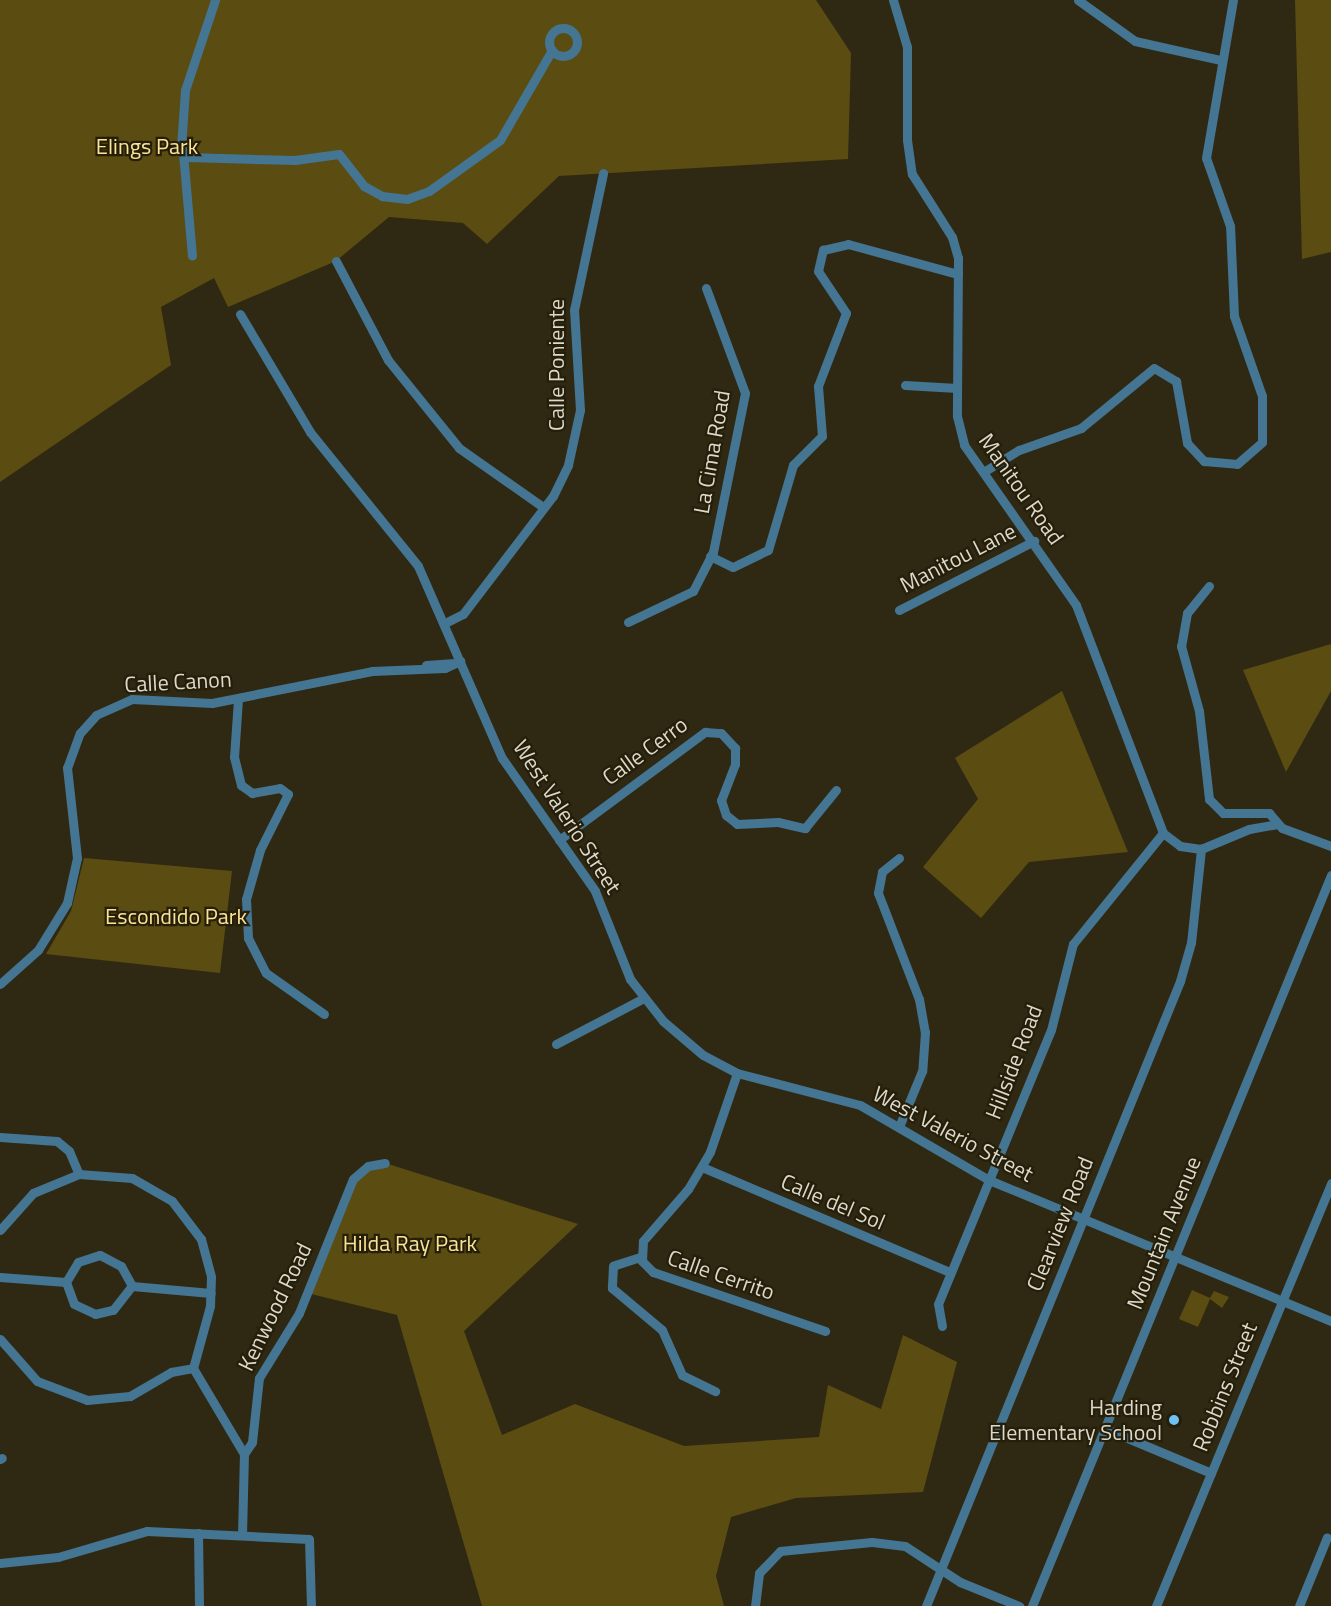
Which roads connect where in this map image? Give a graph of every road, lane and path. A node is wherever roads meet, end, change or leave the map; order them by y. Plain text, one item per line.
1 (215, 0) edge
2 (893, 0) edge
3 (1078, 0) edge
4 (1233, 0) edge
5 (552, 50) dead end
6 (1221, 60) junction
7 (183, 153) junction
8 (603, 172) dead end
9 (192, 256) dead end
10 (336, 261) dead end
11 (958, 274) junction
12 (706, 288) dead end
13 (240, 314) dead end
14 (905, 385) dead end
15 (957, 388) junction
16 (985, 471) junction
17 (543, 507) junction
18 (1034, 541) junction
19 (710, 556) junction
20 (1209, 586) dead end
21 (899, 610) dead end
22 (628, 622) dead end
23 (445, 623) junction
24 (457, 662) junction
25 (238, 699) junction
26 (836, 790) dead end
27 (1278, 824) junction
28 (1163, 833) junction
29 (559, 840) junction
30 (1331, 846) edge
31 (1201, 849) junction
32 (899, 858) dead end
33 (1331, 875) edge
34 (0, 984) edge
35 (642, 999) junction
36 (324, 1014) dead end
37 (556, 1044) dead end
38 (737, 1073) junction
39 (900, 1124) junction
40 (0, 1137) edge
41 (385, 1163) dead end
42 (702, 1167) junction
43 (79, 1174) junction
44 (988, 1180) junction
45 (1331, 1183) edge
46 (1083, 1219) junction
47 (0, 1230) edge
48 (640, 1257) junction
49 (1176, 1257) junction
50 (949, 1272) junction
51 (0, 1277) edge
52 (66, 1282) junction
53 (132, 1286) junction
54 (211, 1293) junction
55 (1282, 1301) junction
56 (1331, 1321) edge
57 (942, 1326) dead end
58 (825, 1331) dead end
59 (0, 1339) edge
60 (193, 1368) junction
61 (715, 1391) dead end
62 (1106, 1429) junction
63 (244, 1454) junction
64 (1211, 1473) junction
65 (198, 1533) junction
66 (242, 1535) junction
67 (1327, 1537) dead end
68 (0, 1563) edge
69 (942, 1566) junction
70 (199, 1606) edge
71 (311, 1606) edge
72 (755, 1606) edge
73 (926, 1606) edge
74 (1019, 1606) edge
75 (1032, 1606) edge
76 (1156, 1606) edge
77 (1299, 1606) edge

1 - 7 street
2 - 11 street, Manitou Road
3 - 6 street
4 - 6 street
5 - 7 street
6 - 16 street
7 - 9 street
8 - 17 street, Calle Poniente
10 - 17 street
11 - 15 street, Manitou Road
11 - 19 street
12 - 19 street, La Cima Road
13 - 23 street, West Valerio Street
14 - 15 street
15 - 16 street, Manitou Road
16 - 18 street, Manitou Road
17 - 23 street, Calle Poniente
18 - 21 street, Manitou Lane
18 - 28 street, Manitou Road
19 - 22 street, La Cima Road
20 - 27 street
23 - 24 street, West Valerio Street
24 - 25 street, Calle Canon
24 - 29 street, West Valerio Street
25 - 34 street, Calle Canon
25 - 36 street
26 - 29 street, Calle Cerro
27 - 30 street
27 - 31 street
28 - 31 street
28 - 44 street, Hillside Road
29 - 35 street, West Valerio Street
31 - 46 street, Clearview Road
32 - 39 street
33 - 49 street, Mountain Avenue
35 - 37 street
35 - 38 street, West Valerio Street
38 - 39 street, West Valerio Street
38 - 42 street, Calle Cerrito
39 - 44 street, West Valerio Street
40 - 43 street
41 - 63 street, Kenwood Road
42 - 48 street, Calle Cerrito
42 - 50 street, Calle del Sol
43 - 47 street
43 - 54 street
44 - 46 street, West Valerio Street
44 - 50 street, Hillside Road
45 - 55 street, Robbins Street
46 - 49 street, West Valerio Street
46 - 69 street, Clearview Road
48 - 58 street, Calle Cerrito
48 - 61 street
49 - 55 street, West Valerio Street
49 - 62 street, Mountain Avenue
50 - 57 street, Hillside Road
51 - 52 street
52 - 53 street
52 - 53 street
53 - 54 street
54 - 60 street
55 - 56 street, West Valerio Street
55 - 64 street, Robbins Street
59 - 60 street
60 - 63 street
62 - 64 street
62 - 75 street, Mountain Avenue
63 - 66 street, Kenwood Road
64 - 76 street, Robbins Street
65 - 66 street
65 - 68 street
65 - 70 street
66 - 71 street
67 - 77 street
69 - 72 street
69 - 73 street, Clearview Road
69 - 74 street

